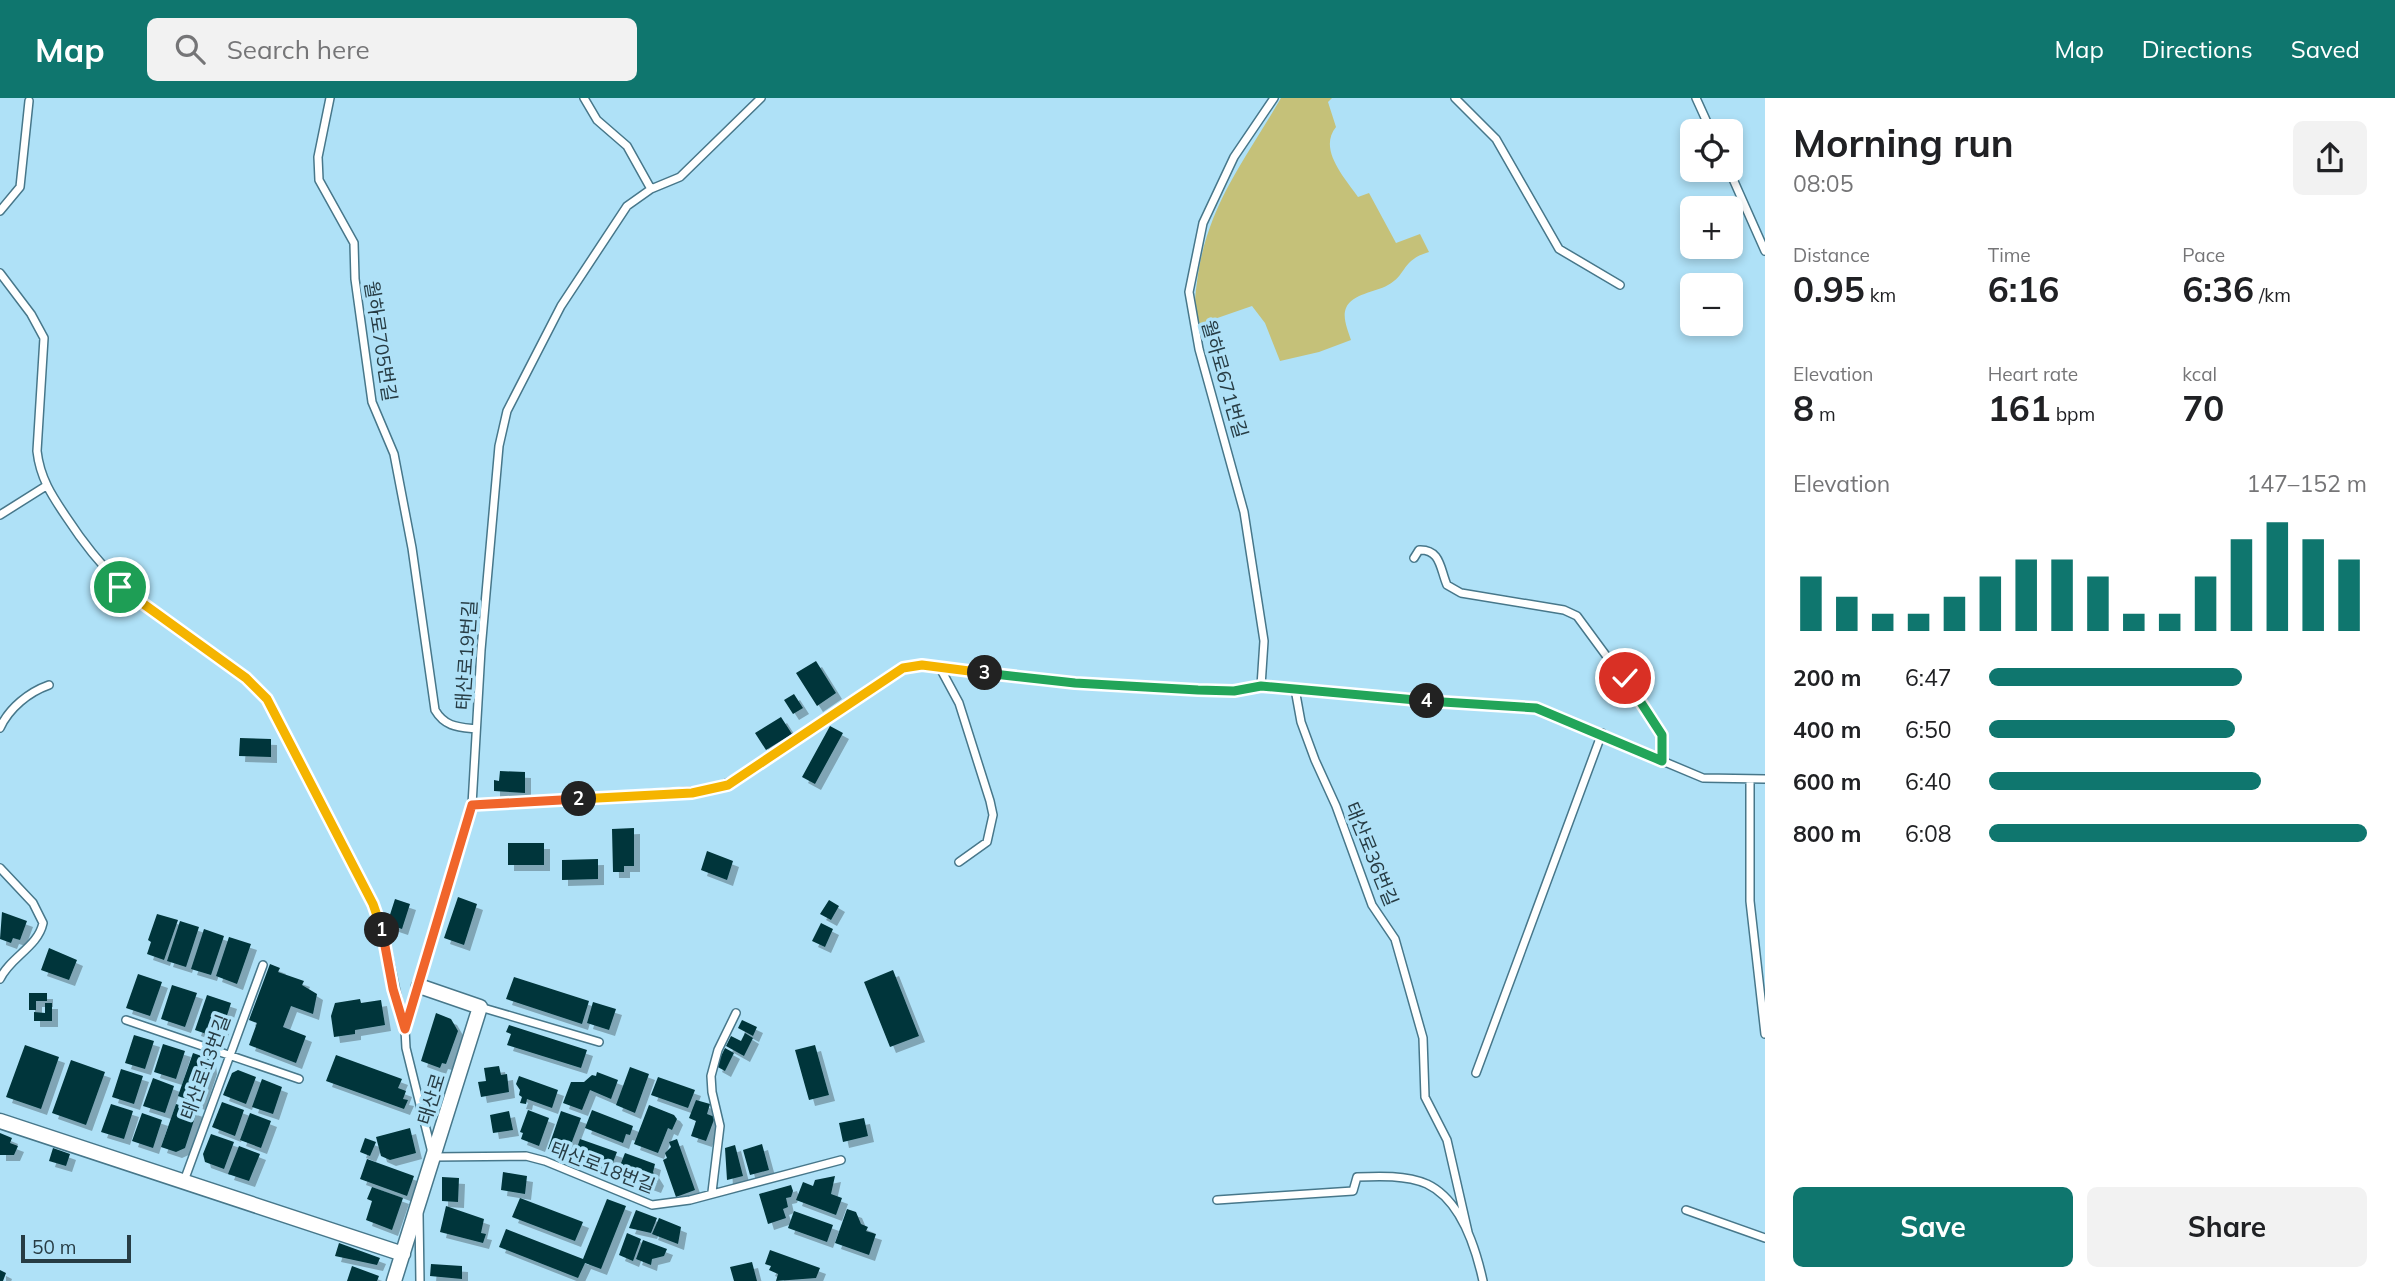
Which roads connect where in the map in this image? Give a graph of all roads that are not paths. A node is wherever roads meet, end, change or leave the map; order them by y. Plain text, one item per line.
1 (330, 98) edge
2 (584, 98) edge
3 (761, 98) edge
4 (1274, 98) edge
5 (1455, 98) edge
6 (1696, 98) edge
7 (29, 101) dead end
8 (1706, 119) edge
9 (1734, 182) edge
10 (651, 189) junction
11 (0, 211) edge
12 (1765, 251) edge
13 (0, 273) edge
14 (1620, 285) dead end
15 (46, 486) junction
16 (0, 515) edge
17 (1414, 558) dead end
18 (939, 666) junction
19 (49, 685) dead end
20 (1261, 686) junction
21 (1295, 689) junction
22 (0, 728) edge
23 (476, 729) junction
24 (1602, 733) junction
25 (1662, 761) junction
26 (1765, 779) edge
27 (1749, 780) junction
28 (472, 805) junction
29 (959, 862) dead end
30 (0, 868) edge
31 (263, 965) dead end
32 (0, 979) edge
33 (419, 986) junction
34 (480, 1007) junction
35 (736, 1013) dead end
36 (127, 1020) dead end
37 (405, 1029) junction
38 (1765, 1034) edge
39 (599, 1042) dead end
40 (230, 1055) junction
41 (1476, 1073) dead end
42 (299, 1079) dead end
43 (0, 1121) edge
44 (433, 1157) junction
45 (841, 1160) dead end
46 (183, 1182) junction
47 (712, 1192) junction
48 (1217, 1200) dead end
49 (419, 1203) junction
50 (1686, 1210) dead end
51 (1468, 1232) junction
52 (1765, 1238) edge
53 (403, 1254) junction
54 (394, 1281) edge
55 (420, 1281) edge
56 (1483, 1281) edge

1 - 23 lane, 월하로705번길
2 - 10 lane
3 - 10 lane, 태산로19번길
4 - 20 lane, 월하로671번길
5 - 14 lane
6 - 8 lane
7 - 11 lane
9 - 12 lane
10 - 23 lane, 태산로19번길
13 - 15 lane
15 - 16 lane
15 - 37 lane
17 - 25 lane
18 - 20 lane
18 - 28 lane
18 - 29 lane
19 - 22 lane
20 - 21 lane
21 - 24 lane
21 - 51 lane, 태산로36번길
23 - 28 lane, 태산로19번길
24 - 25 lane
24 - 41 lane
25 - 27 lane
26 - 27 lane
27 - 38 lane
28 - 33 lane, 태산로19번길
30 - 32 lane
31 - 40 lane, 태산로13번길
33 - 34 street
33 - 37 lane, 태산로19번길
34 - 39 lane
34 - 44 street, 태산로
35 - 47 lane
36 - 40 lane
37 - 44 lane, 태산로19번길
40 - 42 lane
40 - 46 lane, 태산로13번길
43 - 46 street
44 - 47 lane, 태산로18번길
44 - 49 street, 태산로
45 - 47 lane, 태산로18번길
46 - 53 street
48 - 51 lane
49 - 53 street, 태산로
49 - 55 lane, 태산로
50 - 52 lane
51 - 56 lane
53 - 54 street, 태산로

